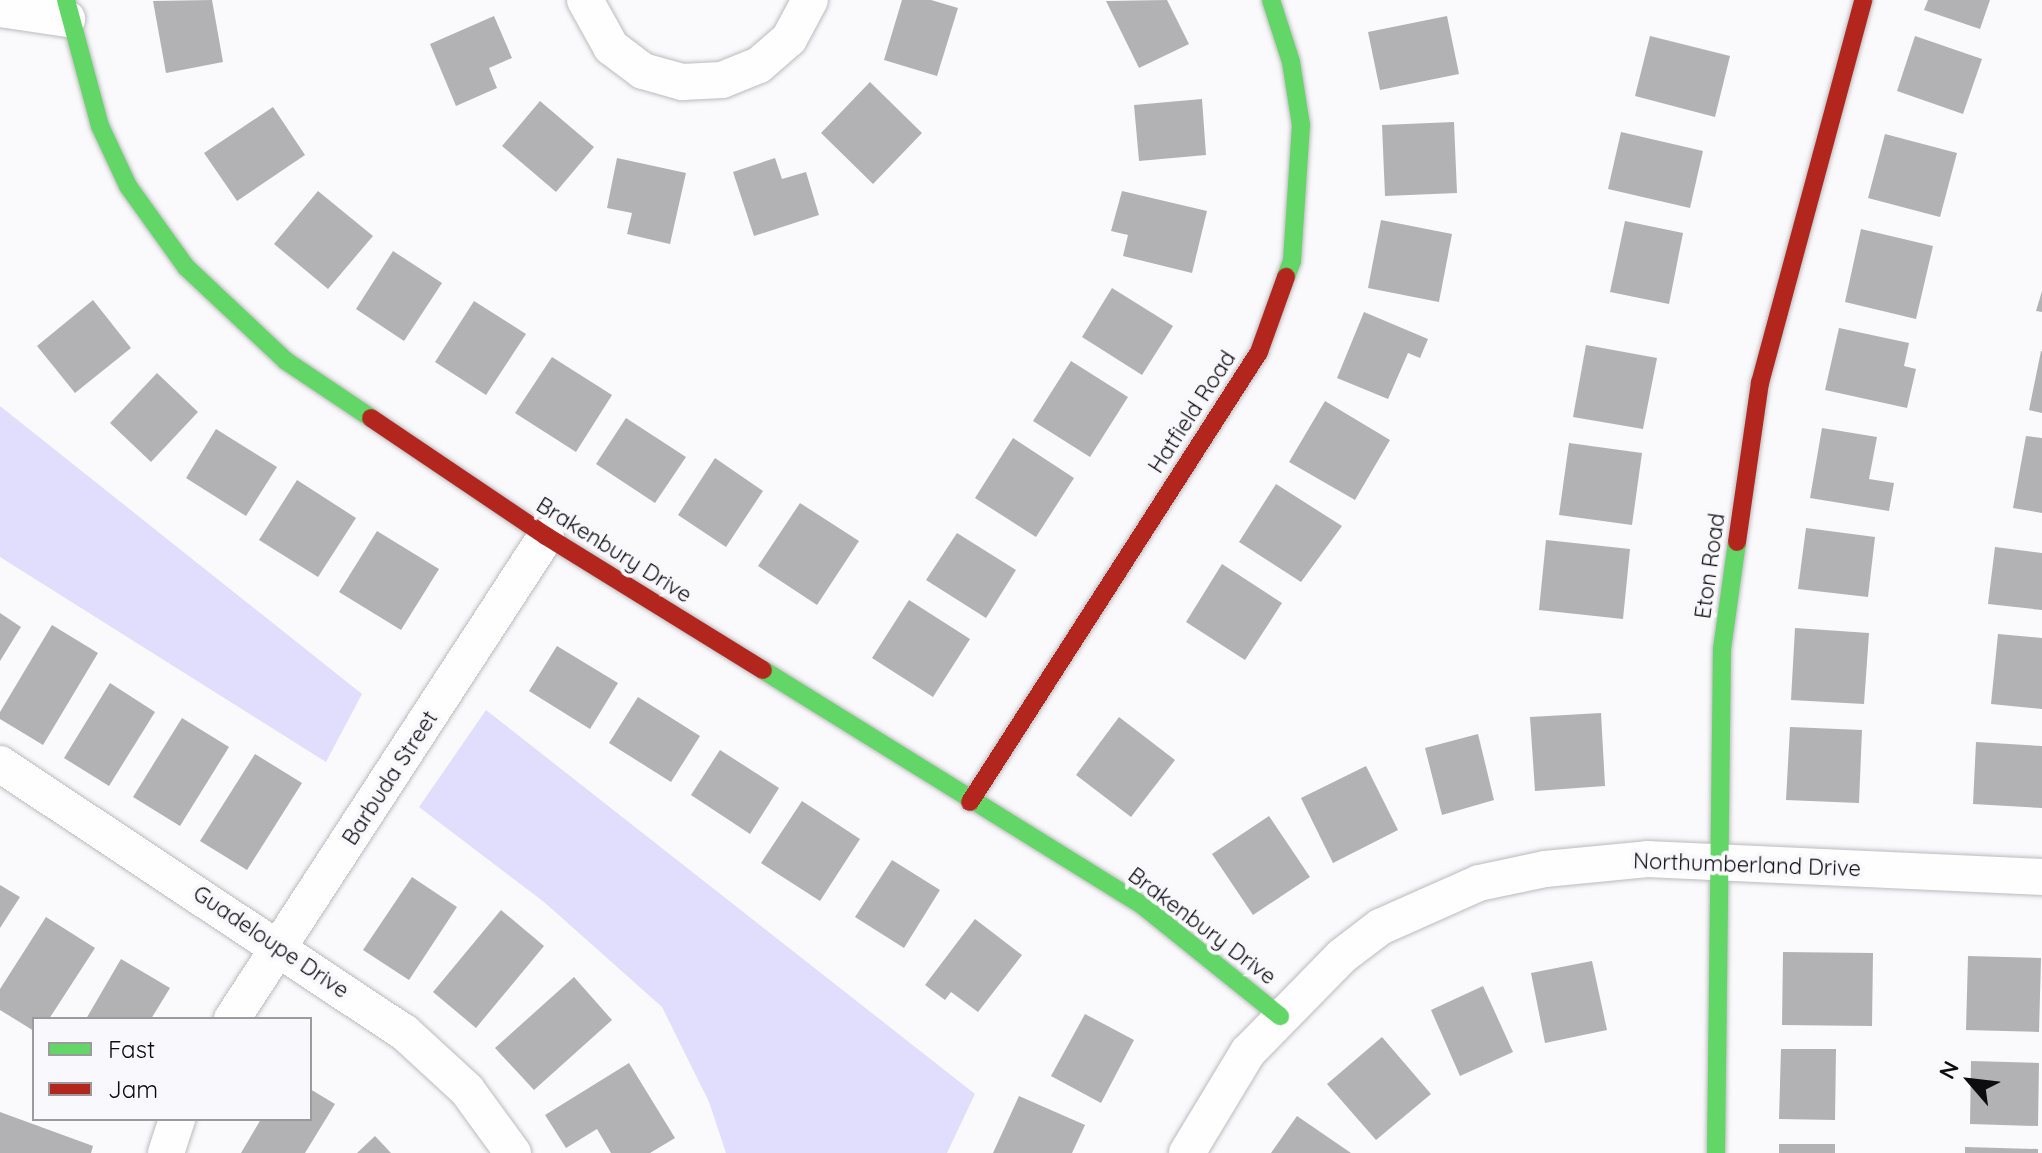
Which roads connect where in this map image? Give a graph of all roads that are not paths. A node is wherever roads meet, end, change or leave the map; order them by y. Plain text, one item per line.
1 (585, 0) edge
2 (810, 0) edge
3 (1271, 0) edge
4 (1863, 0) edge
5 (0, 9) edge
6 (67, 9) edge
7 (546, 536) junction
8 (0, 764) edge
9 (970, 802) junction
10 (1717, 862) junction
11 (2042, 877) edge
12 (280, 947) junction
13 (1280, 1016) junction
14 (233, 1017) edge
15 (176, 1121) edge
16 (166, 1153) edge
17 (513, 1153) edge
18 (1187, 1153) edge
19 (1716, 1153) edge

1 - 2 street
3 - 9 street, Hatfield Road
4 - 10 street, Eton Road
5 - 6 street
6 - 7 street, Brakenbury Drive
7 - 9 street, Brakenbury Drive
7 - 12 street, Barbuda Street
8 - 12 street, Guadeloupe Drive
9 - 13 street, Brakenbury Drive
10 - 11 street, Northumberland Drive
10 - 13 street, Northumberland Drive
10 - 19 street, Eton Road
12 - 14 street, Barbuda Street
12 - 17 street, Guadeloupe Drive
13 - 18 street, Northumberland Drive
15 - 16 street

